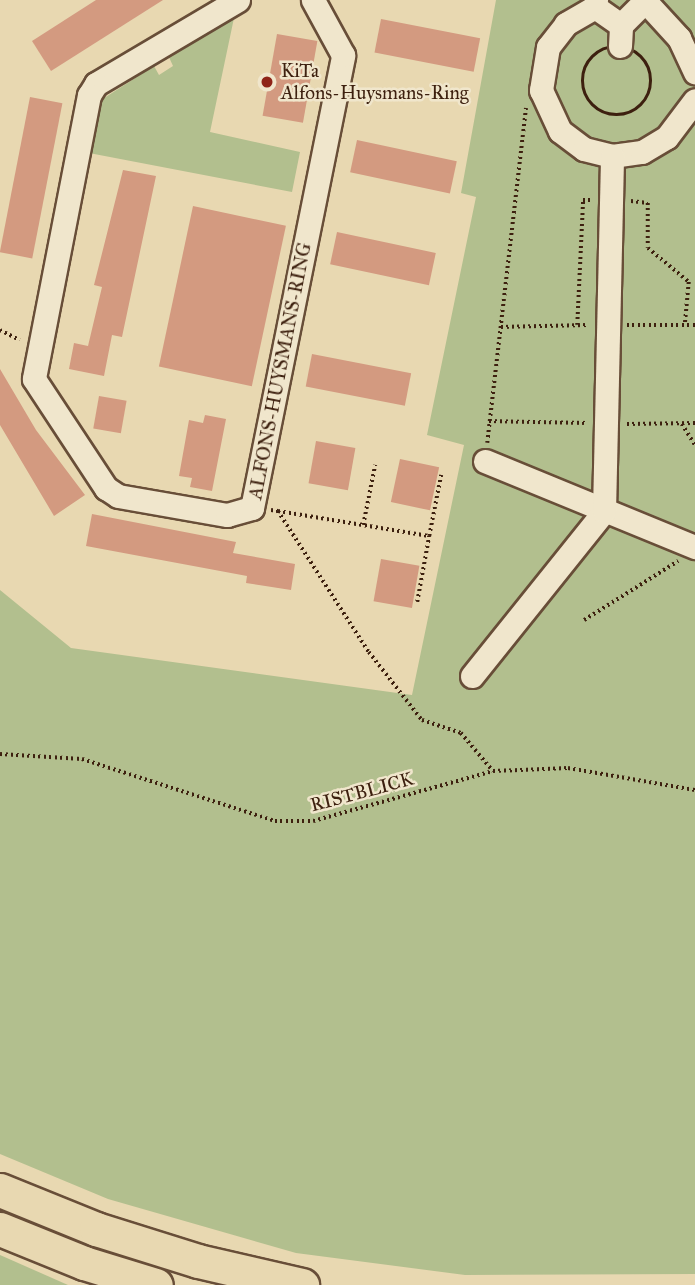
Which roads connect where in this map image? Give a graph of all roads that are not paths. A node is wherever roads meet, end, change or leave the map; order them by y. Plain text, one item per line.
1 (238, 0) edge
2 (313, 0) edge
3 (646, 1) edge
4 (596, 4) edge
5 (695, 73) edge
6 (695, 100) edge
7 (612, 156) junction
8 (485, 461) road end
9 (604, 511) junction
10 (689, 552) edge
11 (472, 676) dead end
12 (0, 1190) edge
13 (0, 1228) edge
14 (156, 1285) edge
15 (302, 1285) edge

1 - 2 street, ALFONS-HUYSMANS-RING
3 - 4 street
3 - 5 street
4 - 7 street
6 - 7 street
7 - 9 street
8 - 9 street
9 - 10 street
9 - 11 street
12 - 15 highway
13 - 14 highway

